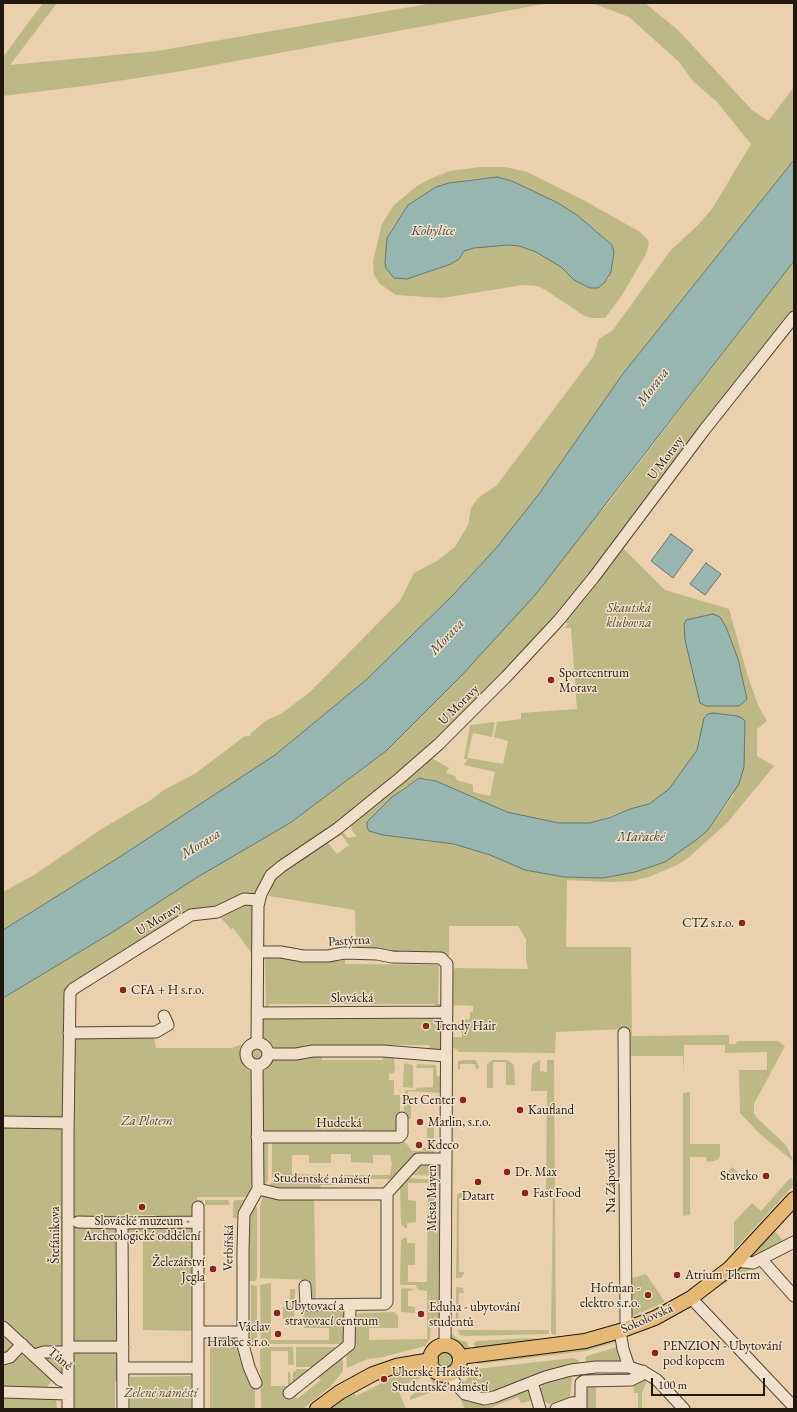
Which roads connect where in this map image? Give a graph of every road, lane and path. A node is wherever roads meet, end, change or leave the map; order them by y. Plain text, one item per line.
1 (794, 317) edge
2 (259, 900) junction
3 (258, 952) junction
4 (441, 958) joint
5 (70, 1009) joint
6 (447, 1012) junction
7 (257, 1013) junction
8 (164, 1016) dead end
9 (69, 1033) junction
10 (624, 1033) dead end
11 (257, 1043) junction
12 (269, 1054) junction
13 (446, 1056) junction
14 (257, 1066) junction
15 (402, 1118) dead end
16 (3, 1122) edge
17 (68, 1123) junction
18 (257, 1137) junction
19 (446, 1159) junction
20 (258, 1189) junction
21 (387, 1194) junction
22 (794, 1198) edge
23 (198, 1207) dead end
24 (78, 1222) dead end
25 (198, 1222) junction
26 (122, 1223) junction
27 (794, 1242) edge
28 (738, 1260) junction
29 (763, 1262) junction
30 (305, 1286) dead end
31 (794, 1296) edge
32 (691, 1298) junction
33 (350, 1306) junction
34 (3, 1327) edge
35 (624, 1330) junction
36 (198, 1332) junction
37 (243, 1332) junction
38 (22, 1344) junction
39 (445, 1345) junction
40 (123, 1347) junction
41 (68, 1350) junction
42 (34, 1356) junction
43 (460, 1357) junction
44 (3, 1359) edge
45 (431, 1360) junction
46 (629, 1367) junction
47 (123, 1368) junction
48 (198, 1368) junction
49 (643, 1371) junction
50 (450, 1374) junction
51 (532, 1382) junction
52 (256, 1383) dead end
53 (68, 1388) junction
54 (3, 1392) edge
55 (290, 1393) dead end
56 (581, 1406) edge
57 (794, 1407) edge
58 (68, 1409) edge
59 (123, 1409) edge
60 (198, 1409) edge
61 (317, 1409) edge
62 (540, 1409) edge
63 (556, 1409) edge
64 (684, 1409) edge

1 - 2 street, U Moravy
2 - 3 street
2 - 5 street, U Moravy
3 - 4 street, Pastýrna
3 - 7 street
4 - 6 street, Města Mayen
5 - 9 street, Štefánikova
6 - 7 street, Slovácká
6 - 13 street, Města Mayen
7 - 11 street
8 - 9 street
9 - 17 street, Štefánikova
10 - 35 street, Na Zápovědi
11 - 12 street
11 - 14 street
12 - 13 street
12 - 14 street
13 - 19 street, Města Mayen
14 - 18 street, Verbířská
15 - 18 street, Hudecká
16 - 17 street
17 - 41 street, Štefánikova
18 - 20 street, Verbířská
19 - 21 street, Studentské náměstí
19 - 39 street, Města Mayen
20 - 21 street, Studentské náměstí
20 - 37 street, Verbířská
21 - 33 street, Studentské náměstí
22 - 28 main road, Sokolovská
23 - 25 street
24 - 26 street, Štefánikova
25 - 26 street, Štefánikova
25 - 36 street
26 - 40 street
27 - 29 street
28 - 29 street
28 - 32 main road, Sokolovská
29 - 31 street
30 - 33 street, Studentské náměstí
32 - 35 main road, Sokolovská
32 - 57 street
33 - 55 street
34 - 38 street, Tůně
35 - 43 main road, Sokolovská
35 - 46 street, Na Zápovědi
36 - 37 street
36 - 48 street
37 - 52 street, Verbířská
38 - 42 street, Tůně
38 - 44 street
39 - 43 main road
39 - 45 main road
40 - 41 street
40 - 47 street
41 - 42 street, Tůně
41 - 53 street, Štefánikova
42 - 53 street, Tůně
43 - 50 main road
45 - 50 main road
45 - 61 main road
46 - 49 street
46 - 51 street
47 - 48 street
47 - 59 street
48 - 60 street
49 - 56 street
49 - 64 street
50 - 51 street
51 - 62 street
53 - 54 street
53 - 58 street, Štefánikova
56 - 63 street

